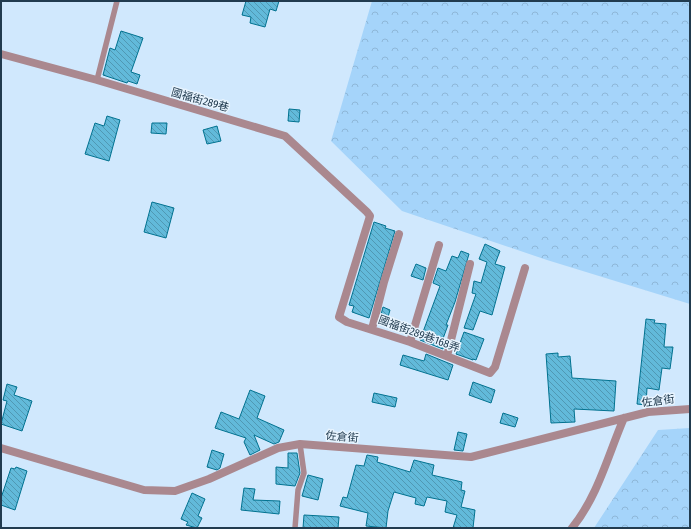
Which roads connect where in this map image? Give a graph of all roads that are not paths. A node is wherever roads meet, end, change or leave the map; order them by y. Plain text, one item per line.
1 (117, 1) edge
2 (1, 54) edge
3 (97, 80) junction
4 (367, 212) joint
5 (399, 234) dead end
6 (439, 245) dead end
7 (470, 264) dead end
8 (525, 268) dead end
9 (372, 329) junction
10 (410, 342) junction
11 (447, 356) junction
12 (690, 409) edge
13 (624, 418) junction
14 (300, 444) junction
15 (1, 448) edge
16 (295, 528) edge
17 (572, 528) edge

1 - 3 lane
2 - 3 street, 國福街289巷
3 - 4 street, 國福街289巷
4 - 9 street, 國福街289巷168弄
5 - 9 street
6 - 10 street
7 - 11 street
8 - 11 street, 國福街289巷168弄
9 - 10 street, 國福街289巷168弄
10 - 11 street, 國福街289巷168弄
12 - 13 street, 佐倉街
13 - 14 street, 佐倉街
13 - 17 street
14 - 15 street, 佐倉街
14 - 16 lane

